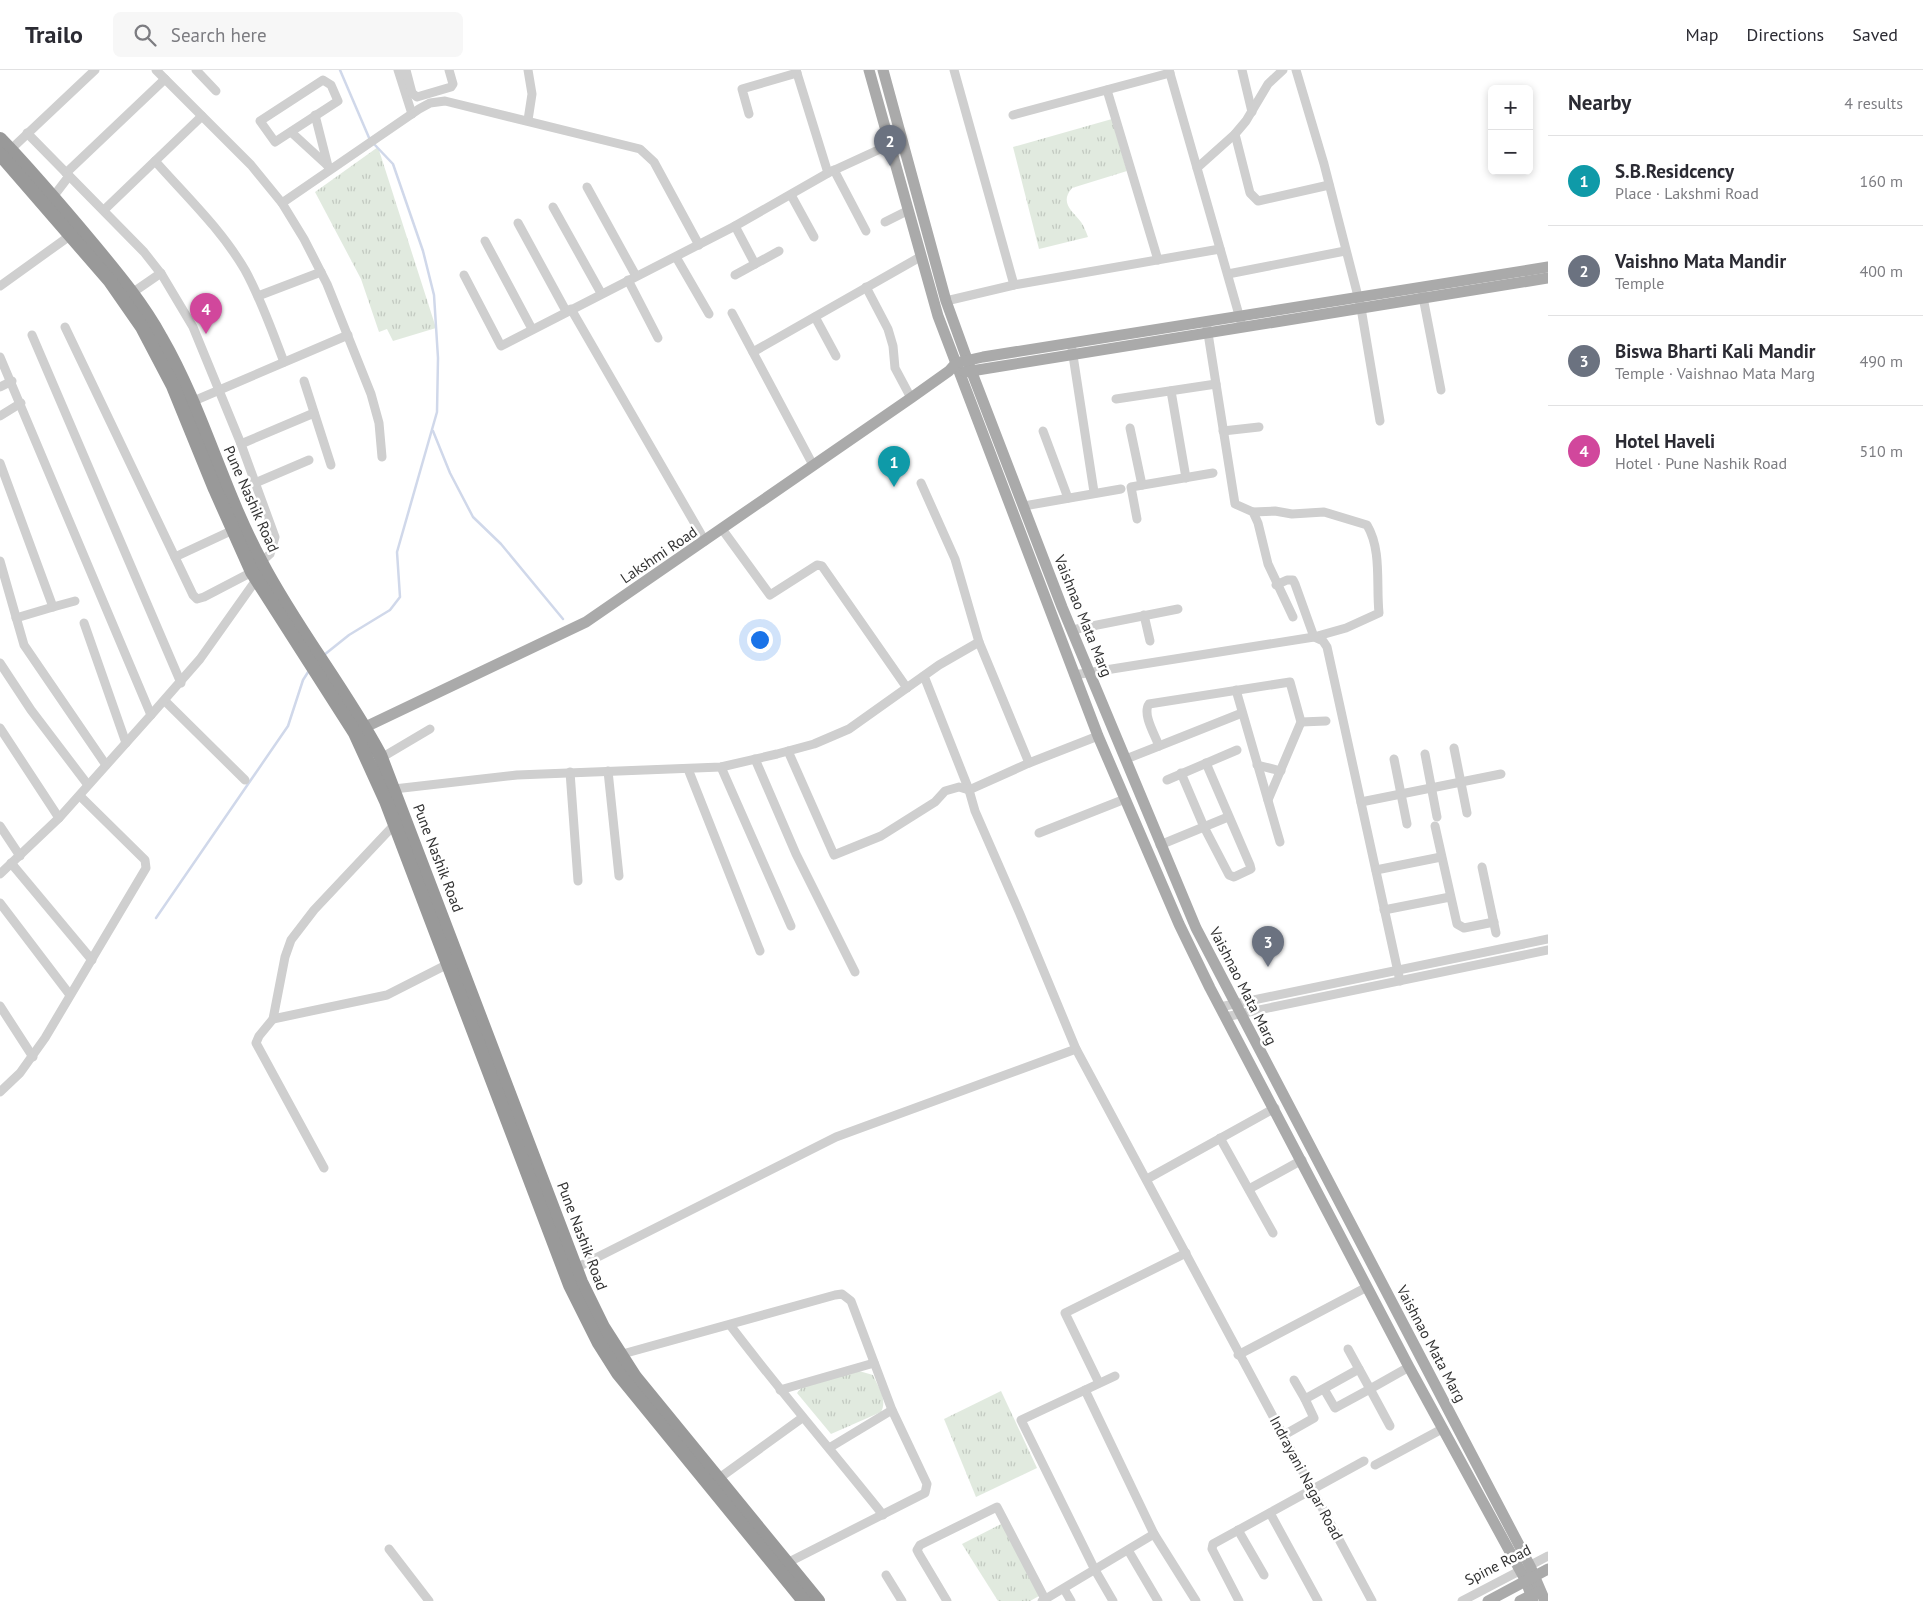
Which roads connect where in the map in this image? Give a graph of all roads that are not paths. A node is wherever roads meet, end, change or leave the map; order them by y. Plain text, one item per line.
1 (95, 70) edge
2 (156, 70) edge
3 (196, 70) edge
4 (398, 70) edge
5 (406, 70) edge
6 (449, 70) edge
7 (528, 70) edge
8 (869, 70) edge
9 (883, 70) edge
10 (954, 70) edge
11 (1242, 70) edge
12 (1283, 70) edge
13 (1296, 70) edge
14 (797, 71) edge
15 (1169, 72) edge
16 (165, 79) junction
17 (1108, 90) junction
18 (216, 91) dead end
19 (1252, 112) junction
20 (412, 114) junction
21 (749, 114) dead end
22 (315, 115) junction
23 (1013, 115) dead end
24 (202, 116) junction
25 (528, 120) junction
26 (292, 132) junction
27 (27, 133) junction
28 (1235, 134) junction
29 (0, 139) edge
30 (902, 139) junction
31 (889, 144) junction
32 (4, 154) edge
33 (155, 161) junction
34 (328, 168) junction
35 (1197, 168) junction
36 (831, 171) junction
37 (68, 174) junction
38 (1329, 185) junction
39 (587, 187) dead end
40 (791, 194) junction
41 (53, 197) junction
42 (282, 203) junction
43 (553, 207) dead end
44 (104, 210) junction
45 (907, 211) junction
46 (885, 222) dead end
47 (518, 224) dead end
48 (735, 226) junction
49 (866, 230) dead end
50 (71, 235) junction
51 (814, 238) dead end
52 (485, 241) dead end
53 (700, 245) junction
54 (1220, 249) junction
55 (779, 251) dead end
56 (1345, 251) junction
57 (676, 257) junction
58 (920, 257) junction
59 (1158, 260) junction
60 (755, 264) junction
61 (1548, 267) edge
62 (321, 272) junction
63 (161, 273) junction
64 (1228, 274) junction
65 (464, 275) dead end
66 (735, 275) dead end
67 (632, 278) junction
68 (1548, 278) edge
69 (0, 286) edge
70 (1014, 286) junction
71 (1420, 286) junction
72 (866, 287) junction
73 (601, 293) junction
74 (132, 294) junction
75 (258, 296) junction
76 (1358, 296) junction
77 (1423, 298) junction
78 (946, 301) junction
79 (1361, 308) junction
80 (568, 310) junction
81 (732, 313) dead end
82 (709, 314) dead end
83 (815, 317) junction
84 (1241, 321) junction
85 (65, 327) dead end
86 (1207, 327) junction
87 (532, 329) junction
88 (32, 335) dead end
89 (348, 335) junction
90 (658, 338) dead end
91 (1072, 348) junction
92 (753, 352) junction
93 (836, 356) dead end
94 (0, 357) edge
95 (284, 362) junction
96 (2, 368) edge
97 (960, 368) junction
98 (12, 381) junction
99 (304, 381) dead end
100 (1216, 384) junction
101 (0, 387) edge
102 (219, 390) junction
103 (1442, 390) dead end
104 (1171, 391) junction
105 (911, 398) junction
106 (1116, 399) dead end
107 (21, 403) junction
108 (187, 404) junction
109 (314, 413) junction
110 (0, 416) edge
111 (1380, 421) dead end
112 (1259, 427) dead end
113 (1130, 428) dead end
114 (1043, 431) dead end
115 (1223, 431) junction
116 (241, 444) junction
117 (382, 457) dead end
118 (309, 460) dead end
119 (0, 463) edge
120 (331, 465) dead end
121 (813, 465) junction
122 (1213, 473) dead end
123 (1186, 478) junction
124 (255, 482) junction
125 (921, 483) dead end
126 (1142, 485) junction
127 (1121, 489) dead end
128 (1094, 492) junction
129 (1068, 498) junction
130 (1024, 506) junction
131 (1253, 512) junction
132 (1137, 519) dead end
133 (722, 529) junction
134 (232, 530) junction
135 (705, 541) junction
136 (175, 557) junction
137 (0, 561) edge
138 (256, 571) junction
139 (1276, 585) junction
140 (75, 600) dead end
141 (53, 608) junction
142 (1178, 609) dead end
143 (1144, 615) junction
144 (1293, 617) dead end
145 (16, 618) junction
146 (84, 623) dead end
147 (1072, 630) junction
148 (1314, 637) junction
149 (1150, 641) dead end
150 (979, 642) junction
151 (0, 663) edge
152 (1088, 672) junction
153 (1074, 675) junction
154 (924, 676) junction
155 (181, 683) junction
156 (907, 688) junction
157 (1236, 690) junction
158 (165, 701) junction
159 (1242, 713) junction
160 (151, 715) junction
161 (1326, 721) dead end
162 (1301, 722) junction
163 (0, 728) edge
164 (430, 729) dead end
165 (360, 730) junction
166 (1098, 736) junction
167 (126, 743) junction
168 (1159, 746) junction
169 (1454, 748) dead end
170 (1237, 750) dead end
171 (788, 751) junction
172 (1425, 754) dead end
173 (381, 758) junction
174 (1126, 759) junction
175 (1394, 759) dead end
176 (755, 760) junction
177 (1029, 763) junction
178 (1206, 763) junction
179 (106, 765) junction
180 (1257, 765) junction
181 (721, 766) junction
182 (688, 769) junction
183 (1281, 771) junction
184 (570, 772) junction
185 (608, 772) junction
186 (1181, 773) junction
187 (1501, 774) dead end
188 (244, 780) dead end
189 (1167, 780) dead end
190 (1460, 782) junction
191 (88, 785) junction
192 (1432, 788) junction
193 (394, 789) junction
194 (969, 790) junction
195 (1402, 794) junction
196 (80, 796) junction
197 (1125, 799) junction
198 (1268, 800) junction
199 (1361, 802) junction
200 (1467, 813) dead end
201 (1228, 817) junction
202 (59, 818) junction
203 (395, 824) junction
204 (1407, 824) dead end
205 (0, 826) edge
206 (1204, 827) junction
207 (1040, 833) dead end
208 (1280, 842) dead end
209 (1160, 845) junction
210 (20, 856) junction
211 (1441, 857) junction
212 (11, 863) junction
213 (1482, 867) dead end
214 (1376, 870) junction
215 (0, 874) edge
216 (619, 876) dead end
217 (578, 881) dead end
218 (1450, 897) junction
219 (0, 904) edge
220 (1384, 910) junction
221 (1494, 922) junction
222 (791, 926) dead end
223 (1496, 933) dead end
224 (1548, 938) edge
225 (1548, 950) edge
226 (760, 952) dead end
227 (92, 960) junction
228 (448, 964) junction
229 (1397, 970) junction
230 (855, 972) dead end
231 (1400, 981) junction
232 (70, 995) junction
233 (0, 1006) edge
234 (1237, 1009) junction
235 (1223, 1012) junction
236 (273, 1019) junction
237 (1076, 1049) junction
238 (33, 1057) junction
239 (0, 1092) edge
240 (1275, 1108) junction
241 (1220, 1138) junction
242 (1302, 1160) junction
243 (324, 1168) dead end
244 (1147, 1179) junction
245 (1249, 1189) junction
246 (1273, 1233) dead end
247 (1186, 1253) junction
248 (576, 1268) junction
249 (1367, 1287) junction
250 (730, 1325) junction
251 (1348, 1349) dead end
252 (619, 1354) junction
253 (1238, 1356) junction
254 (874, 1363) junction
255 (1409, 1367) junction
256 (1359, 1369) junction
257 (1115, 1376) dead end
258 (1294, 1380) dead end
259 (1099, 1383) junction
260 (1324, 1389) junction
261 (1370, 1389) junction
262 (780, 1390) junction
263 (1085, 1390) junction
264 (1306, 1399) junction
265 (892, 1410) junction
266 (1451, 1415) junction
267 (802, 1418) junction
268 (1390, 1426) dead end
269 (1441, 1426) junction
270 (1284, 1435) junction
271 (829, 1448) junction
272 (1364, 1461) dead end
273 (1375, 1465) dead end
274 (718, 1480) junction
275 (1313, 1489) junction
276 (1270, 1513) junction
277 (883, 1515) junction
278 (1238, 1530) junction
279 (1154, 1534) junction
280 (389, 1549) dead end
281 (1128, 1550) junction
282 (1548, 1556) edge
283 (787, 1563) junction
284 (1548, 1569) edge
285 (1095, 1570) junction
286 (1528, 1573) junction
287 (886, 1575) dead end
288 (1264, 1575) dead end
289 (1064, 1589) junction
290 (1541, 1596) edge
291 (1044, 1600) edge
292 (429, 1601) edge
293 (804, 1601) edge
294 (818, 1601) edge
295 (902, 1601) edge
296 (947, 1601) edge
297 (1071, 1601) edge
298 (1113, 1601) edge
299 (1158, 1601) edge
300 (1196, 1601) edge
301 (1239, 1601) edge
302 (1318, 1601) edge
303 (1372, 1601) edge
304 (1462, 1601) edge
305 (1488, 1601) edge
306 (1520, 1601) edge

1 - 27 street
2 - 16 street
3 - 18 street
4 - 20 street
5 - 6 street
7 - 25 street
8 - 31 main road
9 - 30 main road
10 - 70 street
11 - 19 street
12 - 19 street
13 - 38 street
14 - 21 street
14 - 36 street
15 - 17 street
15 - 35 street
16 - 24 street
16 - 37 street
17 - 23 street
17 - 59 street
19 - 28 street
20 - 25 street
20 - 34 street
22 - 26 street
22 - 26 street
22 - 34 street
24 - 33 street
24 - 42 street
25 - 53 street
26 - 34 street
27 - 32 street
27 - 37 street
28 - 35 street
28 - 38 street
29 - 32 highway, Pune Nashik Road
30 - 31 street
30 - 78 main road
31 - 36 street
31 - 45 main road
32 - 41 highway, Pune Nashik Road
32 - 50 highway, Pune Nashik Road
33 - 44 street
33 - 75 street
34 - 42 street
35 - 54 street
36 - 40 street
36 - 49 street
37 - 41 street
37 - 44 street
38 - 56 street
39 - 67 street
40 - 48 street
40 - 51 street
41 - 74 highway, Pune Nashik Road
42 - 62 street
43 - 73 street
44 - 63 street
45 - 46 street
45 - 58 main road
47 - 80 street
48 - 53 street
48 - 60 street
50 - 69 street
50 - 108 highway, Pune Nashik Road
52 - 87 street
53 - 57 street
54 - 59 street
54 - 64 street
55 - 60 street
56 - 64 street
56 - 76 street
57 - 67 street
57 - 82 street
58 - 72 street
58 - 97 main road
59 - 70 street
60 - 66 street
61 - 71 main road
62 - 75 street
62 - 89 street
63 - 74 street
63 - 102 street
64 - 84 street
65 - 87 street
67 - 73 street
67 - 90 street
68 - 77 main road
70 - 78 street
71 - 76 main road
71 - 77 street
72 - 83 street
72 - 105 street
73 - 80 street
74 - 108 highway, Pune Nashik Road
75 - 95 street
76 - 79 street
76 - 84 main road
77 - 79 main road
77 - 103 street
78 - 97 main road
79 - 84 main road
79 - 111 street
80 - 87 street
80 - 135 street
81 - 92 street
83 - 92 street
83 - 93 street
84 - 86 main road
85 - 136 street
86 - 91 main road
86 - 100 street
88 - 155 street
89 - 95 street
89 - 117 street
91 - 97 main road
91 - 128 street
92 - 121 street
94 - 96 street
95 - 102 street
96 - 98 street
97 - 105 main road, Lakshmi Road
97 - 130 main road, Vaishnao Mata Marg
97 - 153 main road, Vaishnao Mata Marg
98 - 101 street
98 - 107 street
99 - 109 street
100 - 104 street
100 - 115 street
102 - 108 street
102 - 116 street
104 - 106 street
104 - 123 street
105 - 121 main road, Lakshmi Road
107 - 110 street
107 - 160 street
108 - 134 highway, Pune Nashik Road
108 - 138 highway, Pune Nashik Road
109 - 116 street
109 - 120 street
112 - 115 street
113 - 126 street
114 - 129 street
115 - 131 street
116 - 124 street
118 - 124 street
119 - 141 street
121 - 133 main road, Lakshmi Road
122 - 123 street
123 - 126 street
124 - 138 street
125 - 150 street
126 - 132 street
127 - 128 street
128 - 129 street
129 - 130 street
130 - 147 main road, Vaishnao Mata Marg
131 - 139 street
131 - 148 street
133 - 135 main road, Lakshmi Road
133 - 156 street
134 - 136 street
134 - 138 highway, Pune Nashik Road
135 - 165 main road, Lakshmi Road
136 - 138 street
137 - 145 street
138 - 155 street
138 - 165 highway, Pune Nashik Road
139 - 144 street
139 - 148 street
140 - 141 street
141 - 145 street
142 - 143 street
143 - 147 street
143 - 149 street
145 - 179 street
146 - 167 street
147 - 152 main road, Vaishnao Mata Marg
148 - 152 street
148 - 199 street
150 - 154 street
150 - 177 street
151 - 191 street
152 - 153 street
152 - 174 main road, Vaishnao Mata Marg
153 - 166 main road, Vaishnao Mata Marg
154 - 156 street
154 - 194 street, Indrayani Nagar Road
155 - 158 street
156 - 171 street
157 - 159 street
157 - 162 street
157 - 168 street
158 - 160 street
158 - 188 street
159 - 168 street
159 - 180 street
160 - 167 street
161 - 162 street
162 - 183 street
163 - 202 street
164 - 173 street
165 - 173 highway, Pune Nashik Road
165 - 203 highway, Pune Nashik Road
166 - 177 street
166 - 197 main road, Vaishnao Mata Marg
167 - 179 street
168 - 174 street
169 - 190 street
170 - 178 street
171 - 176 street
171 - 194 street
172 - 192 street
173 - 193 highway, Pune Nashik Road
174 - 209 main road, Vaishnao Mata Marg
175 - 195 street
176 - 181 street
176 - 230 street
177 - 194 street
178 - 186 street
178 - 201 street
179 - 191 street
180 - 183 street
180 - 198 street
181 - 182 street
181 - 222 street
182 - 185 street
182 - 226 street
183 - 198 street
184 - 185 street
184 - 193 street
184 - 217 street
185 - 216 street
186 - 189 street
186 - 206 street
187 - 190 street
190 - 192 street
190 - 200 street
191 - 196 street
192 - 195 street
192 - 211 street
193 - 248 highway, Pune Nashik Road
194 - 237 street, Indrayani Nagar Road
195 - 199 street
195 - 204 street
196 - 202 street
196 - 227 street
197 - 207 street
197 - 235 main road, Vaishnao Mata Marg
198 - 208 street
199 - 214 street
201 - 206 street
201 - 206 street
202 - 210 street
203 - 228 highway, Pune Nashik Road
203 - 236 street
205 - 210 street
206 - 209 street
209 - 234 main road, Vaishnao Mata Marg
210 - 212 street
211 - 214 street
211 - 218 street
212 - 215 street
212 - 227 street
213 - 221 street
214 - 220 street
218 - 220 street
218 - 221 street
219 - 232 street
220 - 229 street
221 - 223 street
224 - 229 street
225 - 231 street
227 - 232 street
228 - 236 street
228 - 293 highway, Pune Nashik Road
229 - 231 street
229 - 234 street
231 - 234 street
232 - 238 street
233 - 238 street
234 - 235 street
234 - 266 main road, Vaishnao Mata Marg
235 - 240 main road, Vaishnao Mata Marg
236 - 243 street
237 - 244 street, Indrayani Nagar Road
237 - 248 street
238 - 239 street
240 - 241 street
240 - 242 main road, Vaishnao Mata Marg
241 - 244 street
241 - 245 street
242 - 245 street
242 - 249 main road, Vaishnao Mata Marg
244 - 247 street, Indrayani Nagar Road
245 - 246 street
247 - 253 street, Indrayani Nagar Road
247 - 259 street
248 - 252 highway, Pune Nashik Road
249 - 253 street
249 - 255 main road, Vaishnao Mata Marg
250 - 252 street
250 - 254 street
250 - 262 street
251 - 256 street
252 - 274 highway, Pune Nashik Road
253 - 270 street, Indrayani Nagar Road
254 - 262 street
254 - 265 street
255 - 261 street
255 - 269 main road, Vaishnao Mata Marg
256 - 260 street
256 - 261 street
257 - 259 street
258 - 264 street
259 - 263 street
260 - 261 street
260 - 264 street
261 - 268 street
262 - 267 street
263 - 279 street
263 - 285 street
264 - 270 street
265 - 271 street
265 - 277 street
266 - 269 main road
266 - 286 main road, Vaishnao Mata Marg
267 - 271 street
267 - 274 street
269 - 273 street
269 - 286 main road, Vaishnao Mata Marg
270 - 275 street, Indrayani Nagar Road
271 - 277 street
272 - 275 street
274 - 283 highway, Pune Nashik Road
275 - 276 street
275 - 303 street, Indrayani Nagar Road
276 - 278 street
276 - 302 street
277 - 283 street
278 - 288 street
278 - 301 street
279 - 281 street
279 - 300 street
280 - 292 street
281 - 285 street
281 - 299 street
282 - 286 street, Spine Road
283 - 294 highway, Pune Nashik Road
284 - 286 main road, Spine Road
285 - 289 street
285 - 298 street
286 - 290 main road, Vaishnao Mata Marg
286 - 304 street, Spine Road
286 - 305 main road, Spine Road
287 - 295 street
289 - 291 street
289 - 297 street
290 - 306 main road
291 - 296 street

